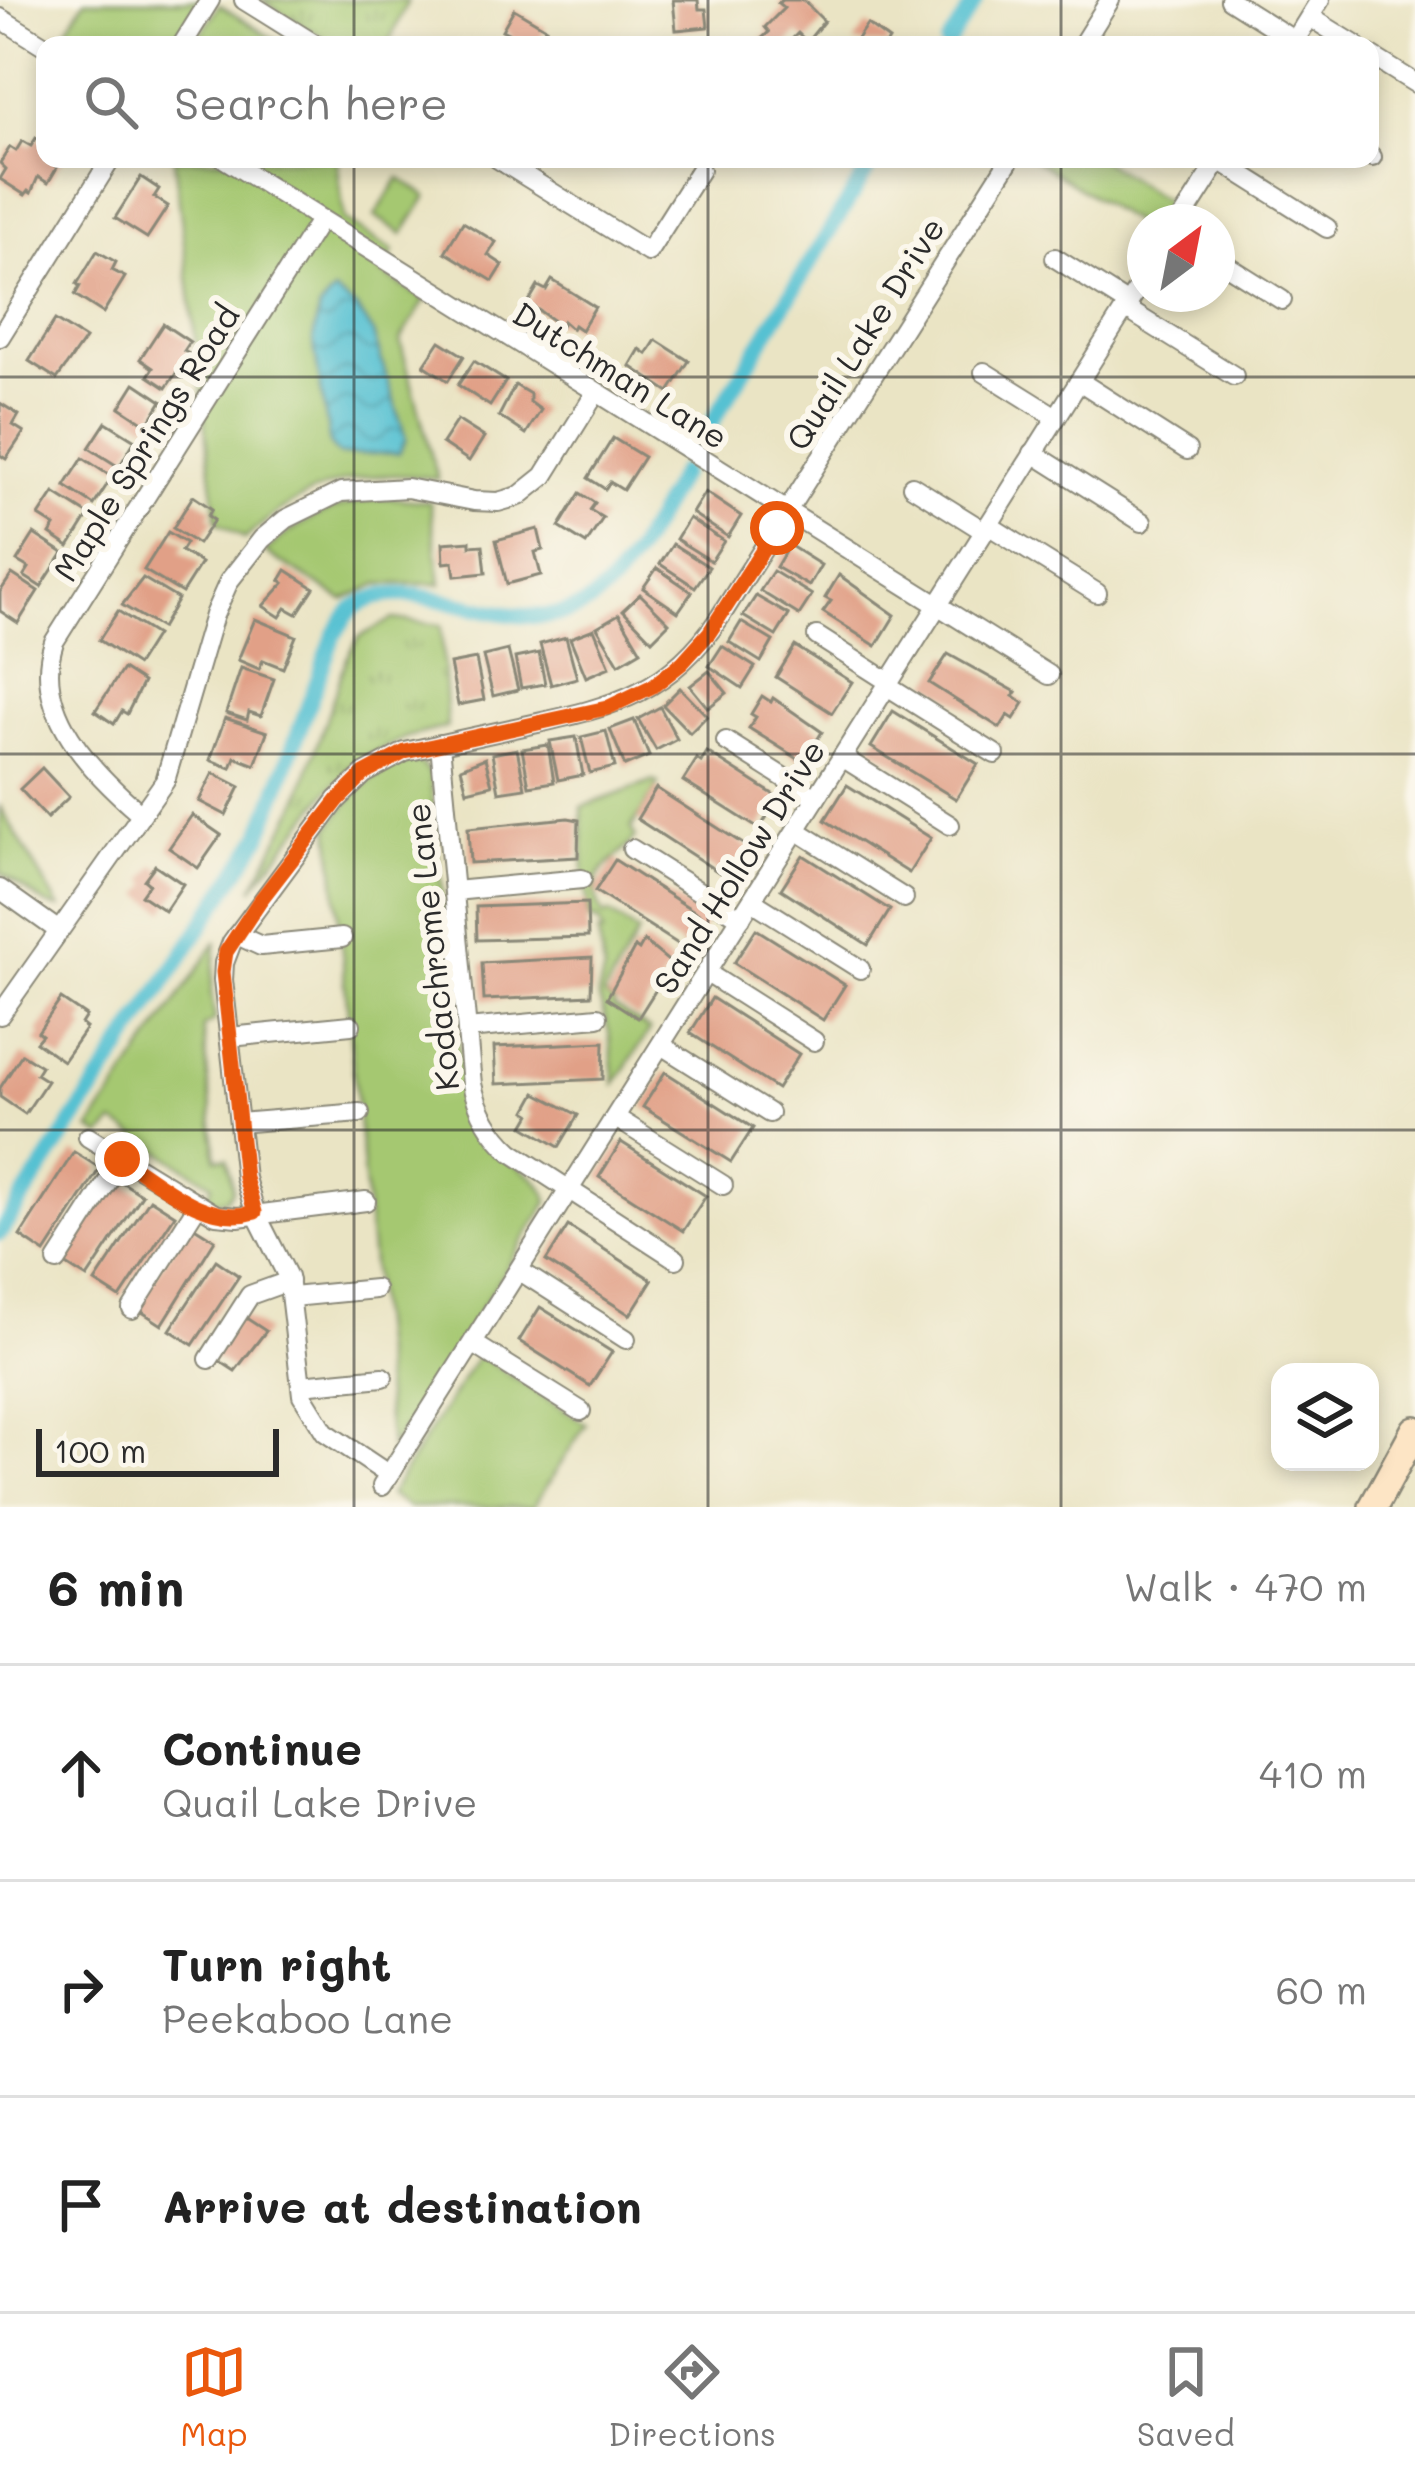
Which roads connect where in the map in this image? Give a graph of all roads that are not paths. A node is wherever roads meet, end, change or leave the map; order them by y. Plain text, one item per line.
1 (210, 0) edge
2 (244, 0) edge
3 (1110, 0) edge
4 (1230, 0) edge
5 (1315, 8) edge
6 (0, 18) edge
7 (188, 36) edge
8 (302, 36) edge
9 (1088, 36) edge
10 (1283, 36) edge
11 (1297, 36) edge
12 (1345, 36) edge
13 (36, 40) edge
14 (1379, 61) edge
15 (1415, 83) edge
16 (105, 168) edge
17 (239, 168) edge
18 (513, 168) edge
19 (1004, 168) edge
20 (1214, 168) edge
21 (1232, 168) edge
22 (700, 170) dead end
23 (1191, 204) edge
24 (320, 220) junction
25 (1327, 228) dead end
26 (1055, 258) dead end
27 (1235, 270) edge
28 (1282, 300) dead end
29 (1127, 306) joint
30 (1136, 312) edge
31 (0, 337) edge
32 (984, 372) dead end
33 (1234, 376) dead end
34 (1079, 382) junction
35 (595, 394) junction
36 (1056, 417) junction
37 (1187, 449) dead end
38 (1033, 453) junction
39 (912, 486) dead end
40 (787, 512) junction
41 (1142, 522) dead end
42 (986, 528) junction
43 (1096, 593) dead end
44 (937, 605) junction
45 (817, 636) dead end
46 (1049, 675) dead end
47 (888, 684) junction
48 (726, 741) dead end
49 (440, 745) junction
50 (995, 754) dead end
51 (842, 757) junction
52 (816, 798) junction
53 (140, 814) junction
54 (950, 826) dead end
55 (796, 830) junction
56 (632, 848) dead end
57 (582, 879) dead end
58 (0, 889) edge
59 (454, 891) junction
60 (904, 898) dead end
61 (746, 909) junction
62 (59, 931) junction
63 (237, 935) junction
64 (342, 938) dead end
65 (860, 969) dead end
66 (706, 973) junction
67 (0, 1016) edge
68 (598, 1017) dead end
69 (351, 1025) dead end
70 (467, 1029) junction
71 (230, 1037) junction
72 (814, 1041) dead end
73 (662, 1045) junction
74 (360, 1113) dead end
75 (769, 1113) dead end
76 (616, 1118) junction
77 (239, 1124) junction
78 (88, 1137) dead end
79 (122, 1159) junction
80 (723, 1185) dead end
81 (570, 1192) junction
82 (366, 1201) dead end
83 (196, 1206) junction
84 (255, 1212) junction
85 (676, 1259) dead end
86 (57, 1261) dead end
87 (520, 1271) junction
88 (290, 1289) junction
89 (375, 1289) dead end
90 (132, 1309) dead end
91 (626, 1339) dead end
92 (474, 1344) junction
93 (209, 1359) dead end
94 (383, 1376) dead end
95 (301, 1385) junction
96 (581, 1411) dead end
97 (1415, 1430) edge
98 (386, 1480) joint
99 (1373, 1507) edge

1 - 7 street
2 - 8 street
3 - 9 street
4 - 10 street
5 - 11 street
5 - 12 street
6 - 13 street
14 - 15 street
16 - 31 street
17 - 24 street, Dutchman Lane
18 - 22 street
19 - 40 street, Quail Lake Drive
20 - 23 street
21 - 25 street
24 - 35 street, Dutchman Lane
24 - 53 street, Maple Springs Road
26 - 29 street
27 - 28 street
29 - 34 street, Sand Hollow Drive
30 - 33 street
32 - 36 street
34 - 36 street, Sand Hollow Drive
34 - 37 street
35 - 40 street, Dutchman Lane
35 - 53 street
36 - 38 street, Sand Hollow Drive
38 - 41 street
38 - 42 street, Sand Hollow Drive
39 - 42 street
40 - 44 street, Dutchman Lane
40 - 49 street, Quail Lake Drive
42 - 43 street
42 - 44 street, Sand Hollow Drive
44 - 46 street, Dutchman Lane
44 - 47 street, Sand Hollow Drive
45 - 47 street
47 - 50 street
47 - 51 street, Sand Hollow Drive
48 - 52 street
49 - 59 street, Kodachrome Lane
49 - 63 street, Quail Lake Drive
51 - 52 street, Sand Hollow Drive
51 - 54 street
52 - 55 street, Sand Hollow Drive
53 - 62 street
55 - 60 street
55 - 61 street, Sand Hollow Drive
56 - 61 street
57 - 59 street
58 - 62 street
59 - 70 street, Kodachrome Lane
61 - 65 street
61 - 66 street, Sand Hollow Drive
62 - 67 street
63 - 64 street
63 - 71 street, Quail Lake Drive
66 - 72 street
66 - 73 street, Sand Hollow Drive
68 - 70 street
69 - 71 street
70 - 81 street, Kodachrome Lane
71 - 77 street, Quail Lake Drive
73 - 75 street
73 - 76 street, Sand Hollow Drive
74 - 77 street
76 - 80 street
76 - 81 street, Sand Hollow Drive
77 - 84 street, Quail Lake Drive
78 - 79 street
79 - 83 street
79 - 86 street
81 - 85 street, Kodachrome Lane
81 - 87 street, Sand Hollow Drive
82 - 84 street
83 - 84 street
83 - 90 street
84 - 88 street, Quail Lake Drive
87 - 91 street
87 - 92 street, Sand Hollow Drive
88 - 89 street
88 - 93 street
88 - 95 street, Quail Lake Drive
92 - 96 street
92 - 98 street, Sand Hollow Drive
94 - 95 street
95 - 98 street, Quail Lake Drive
97 - 99 street

